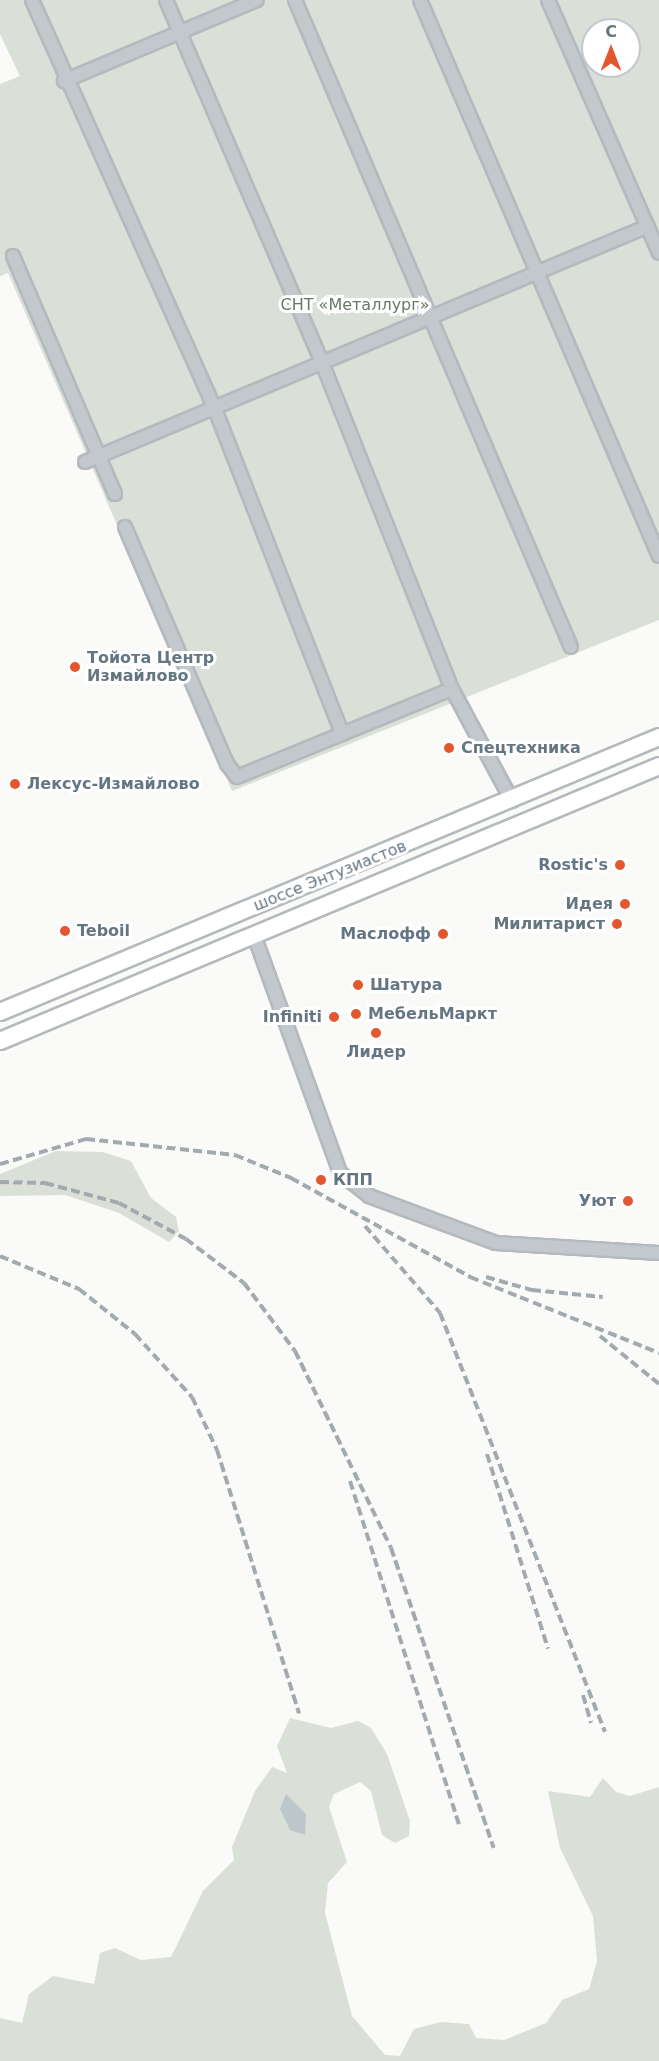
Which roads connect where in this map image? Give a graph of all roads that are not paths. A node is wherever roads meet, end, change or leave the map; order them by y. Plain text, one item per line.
1 (32, 0) edge
2 (166, 0) edge
3 (257, 0) edge
4 (295, 0) edge
5 (420, 0) edge
6 (548, 0) edge
7 (182, 32) junction
8 (64, 81) junction
9 (648, 226) junction
10 (659, 253) edge
11 (13, 256) dead end
12 (538, 271) junction
13 (431, 315) junction
14 (321, 360) junction
15 (213, 404) junction
16 (98, 456) junction
17 (85, 462) dead end
18 (115, 494) dead end
19 (125, 527) dead end
20 (659, 556) edge
21 (570, 647) dead end
22 (452, 689) junction
23 (341, 731) junction
24 (659, 737) edge
25 (659, 766) edge
26 (512, 801) junction
27 (254, 935) junction
28 (0, 1012) edge
29 (0, 1041) edge
30 (659, 1253) edge

1 - 8 street
2 - 7 street
3 - 7 street
4 - 13 street
5 - 12 street
6 - 9 street
7 - 8 street
7 - 14 street
8 - 15 street
9 - 10 street
9 - 12 street
11 - 16 street
12 - 13 street
12 - 20 street
13 - 14 street
13 - 21 street
14 - 15 street
14 - 22 street
15 - 16 street
15 - 23 street
16 - 17 street
16 - 18 street
19 - 23 street
22 - 23 street
22 - 26 street
24 - 26 highway, шоссе Энтузиастов
25 - 27 highway, шоссе Энтузиастов
26 - 28 highway, шоссе Энтузиастов
27 - 29 highway, шоссе Энтузиастов
27 - 30 street

